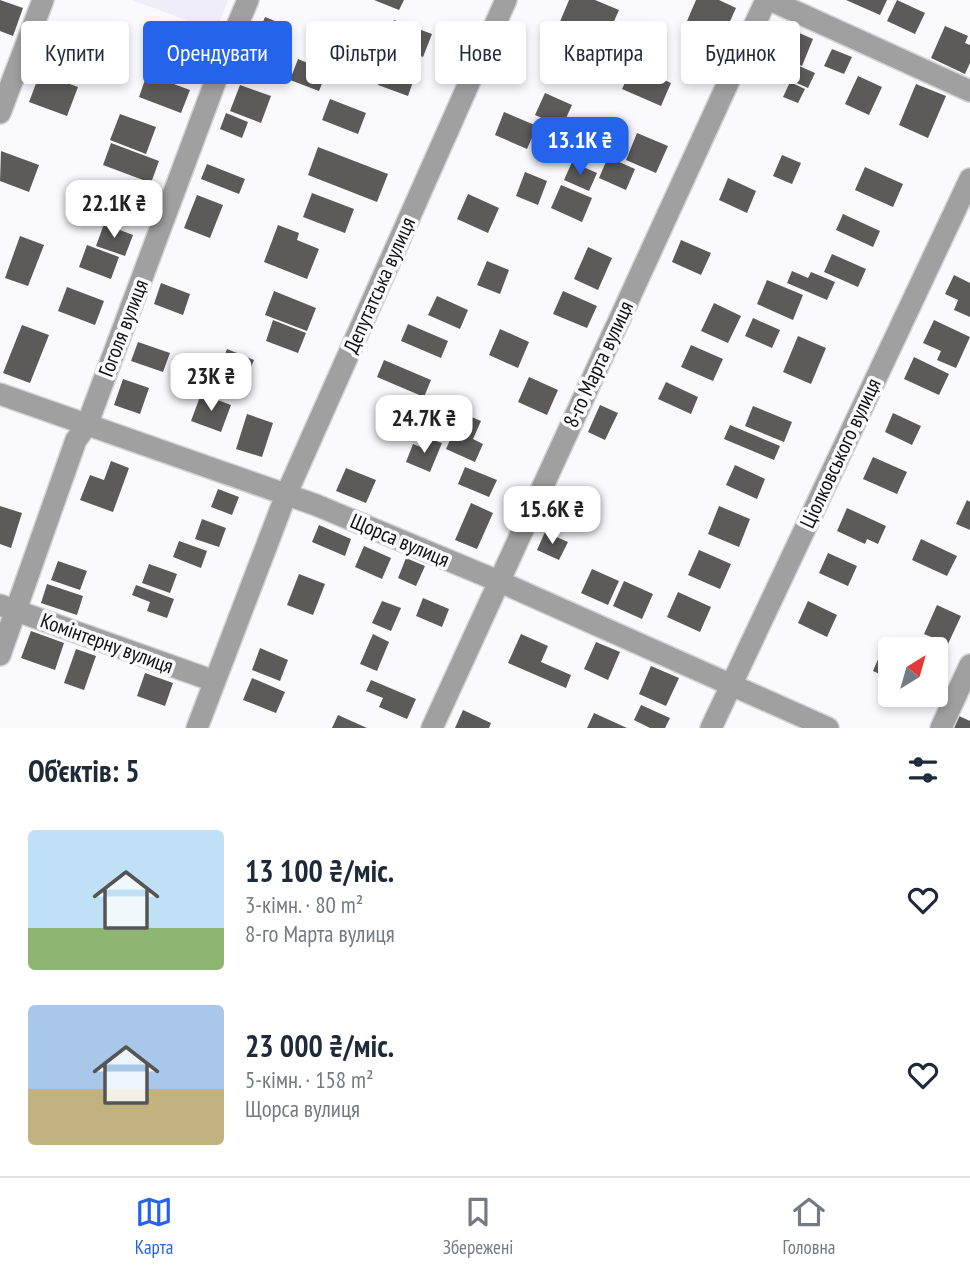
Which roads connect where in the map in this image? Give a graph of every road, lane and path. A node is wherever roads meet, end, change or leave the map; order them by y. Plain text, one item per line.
1 (43, 0) edge
2 (248, 0) edge
3 (506, 0) edge
4 (768, 0) edge
5 (970, 91) edge
6 (0, 113) edge
7 (970, 179) edge
8 (0, 394) edge
9 (87, 425) junction
10 (286, 495) junction
11 (498, 581) junction
12 (8, 607) edge
13 (0, 655) edge
14 (970, 665) edge
15 (214, 681) junction
16 (730, 684) junction
17 (197, 728) edge
18 (432, 728) edge
19 (711, 728) edge
20 (828, 728) edge
21 (941, 728) edge

1 - 6 street
2 - 9 street, Гоголя вулиця
3 - 10 street, Депутатська вулиця
4 - 5 street
4 - 11 street, 8-го Марта вулиця
7 - 16 street, Ціолковського вулиця
8 - 9 street, Щорса вулиця
9 - 10 street, Щорса вулиця
9 - 12 street, Гоголя вулиця
10 - 11 street, Щорса вулиця
10 - 15 street, Депутатська вулиця
11 - 16 street, Щорса вулиця
11 - 18 street, 8-го Марта вулиця
12 - 13 street, Гоголя вулиця
12 - 15 street, Комінтерну вулиця
14 - 21 street
15 - 17 street, Депутатська вулиця
16 - 19 street, Ціолковського вулиця
16 - 20 street, Щорса вулиця

